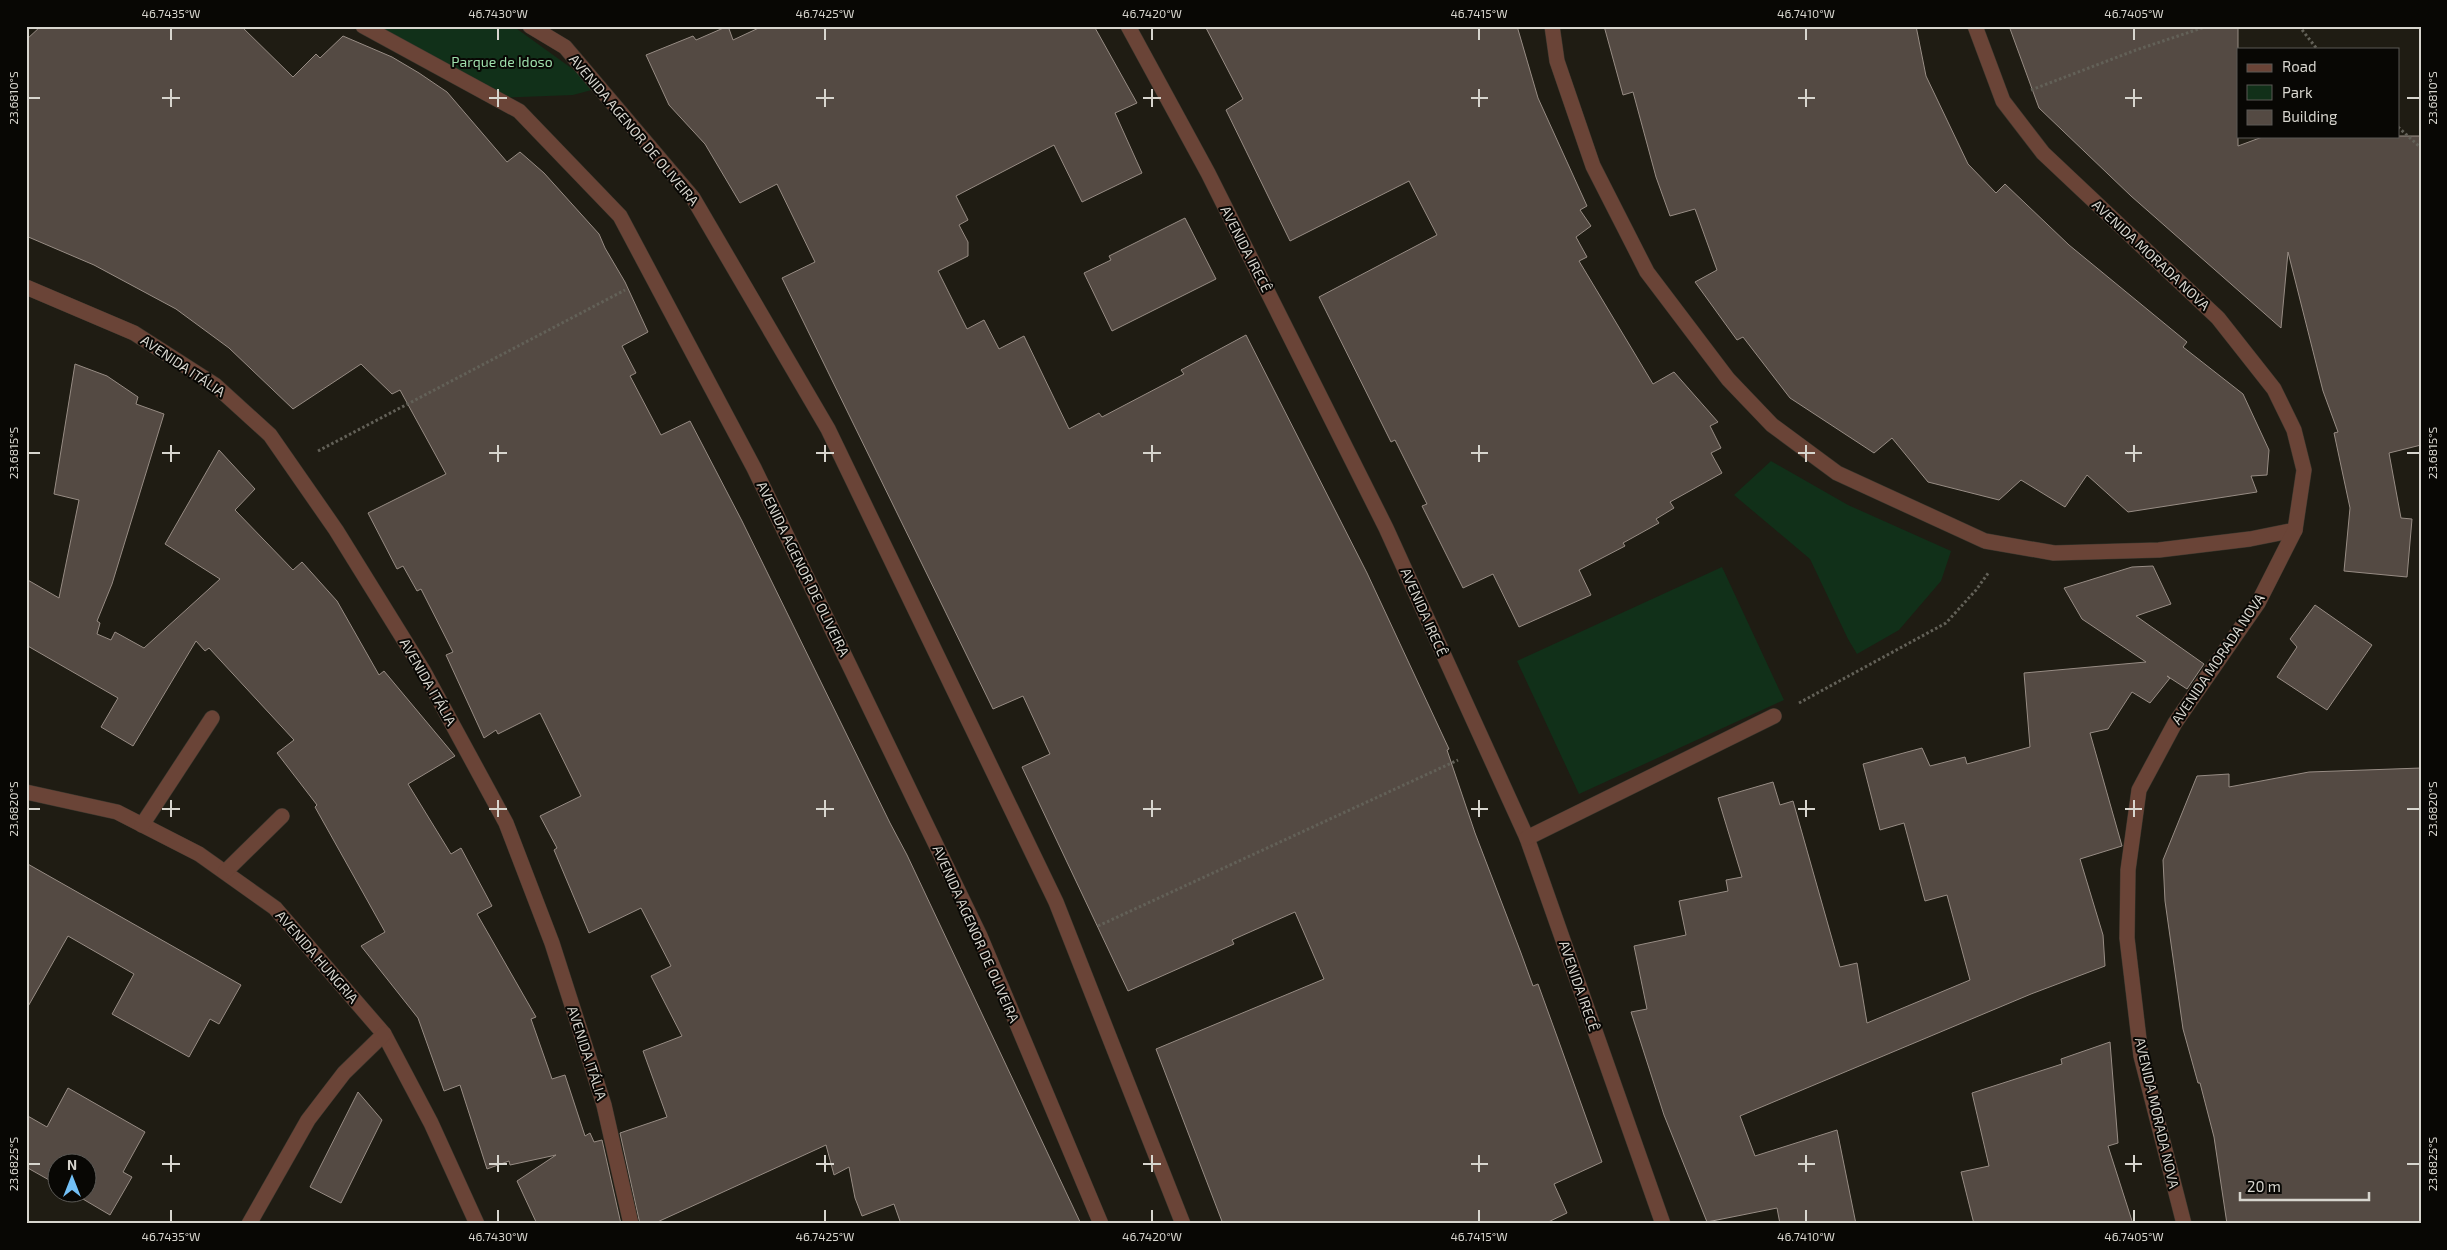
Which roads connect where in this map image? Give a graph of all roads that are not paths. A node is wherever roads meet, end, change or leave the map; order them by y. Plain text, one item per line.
1 (363, 26) edge
2 (530, 26) edge
3 (1128, 26) edge
4 (1552, 26) edge
5 (1975, 26) edge
6 (26, 288) edge
7 (2295, 530) junction
8 (1774, 716) road end
9 (212, 718) dead end
10 (26, 792) edge
11 (282, 816) dead end
12 (142, 825) junction
13 (1527, 838) junction
14 (225, 872) junction
15 (384, 1034) junction
16 (249, 1224) edge
17 (477, 1224) edge
18 (631, 1224) edge
19 (1101, 1224) edge
20 (1183, 1224) edge
21 (1662, 1224) edge
22 (2184, 1224) edge

1 - 19 street, AVENIDA AGENOR DE OLIVEIRA
2 - 20 street, AVENIDA AGENOR DE OLIVEIRA
3 - 13 street, AVENIDA IRECÊ
4 - 7 street
5 - 7 street, AVENIDA MORADA NOVA
6 - 18 street, AVENIDA ITÁLIA
7 - 22 street, AVENIDA MORADA NOVA
8 - 13 street
9 - 12 street
10 - 12 street, AVENIDA HUNGRIA
11 - 14 street
12 - 14 street, AVENIDA HUNGRIA
13 - 21 street, AVENIDA IRECÊ
14 - 15 street, AVENIDA HUNGRIA
15 - 16 street
15 - 17 street, AVENIDA HUNGRIA

